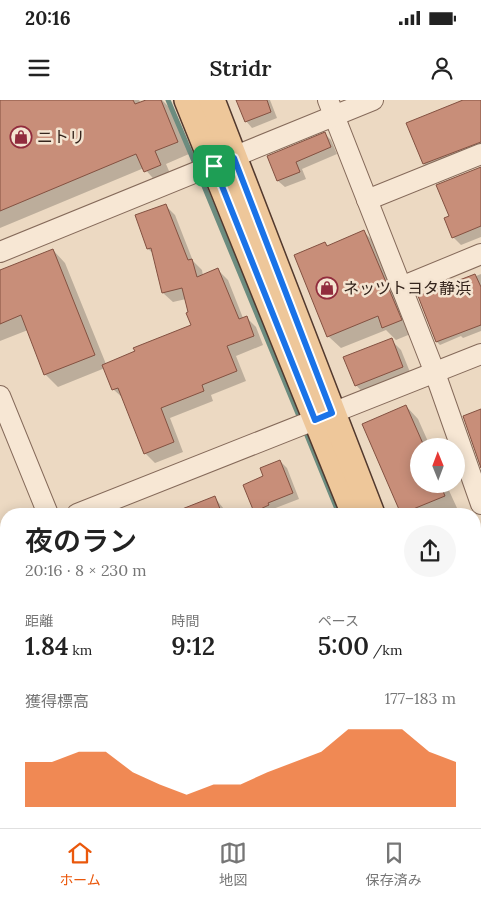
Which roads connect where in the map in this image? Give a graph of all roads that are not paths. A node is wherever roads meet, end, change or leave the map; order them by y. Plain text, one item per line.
1 (187, 100) edge
2 (212, 100) edge
3 (373, 100) edge
4 (331, 108) edge
5 (481, 154) edge
6 (224, 162) junction
7 (367, 200) junction
8 (0, 252) edge
9 (481, 254) edge
10 (401, 287) junction
11 (481, 354) edge
12 (434, 373) junction
13 (0, 396) edge
14 (323, 416) junction
15 (481, 504) edge
16 (46, 508) edge
17 (92, 508) edge
18 (352, 508) edge
19 (369, 508) edge

1 - 6 main road
2 - 6 main road
3 - 4 street
4 - 6 street
4 - 7 street
5 - 7 street
6 - 8 street
6 - 14 main road
7 - 10 street
9 - 10 street
10 - 12 street
11 - 12 street
12 - 14 street
12 - 15 street
13 - 16 street
14 - 17 street
14 - 18 main road
14 - 19 main road

